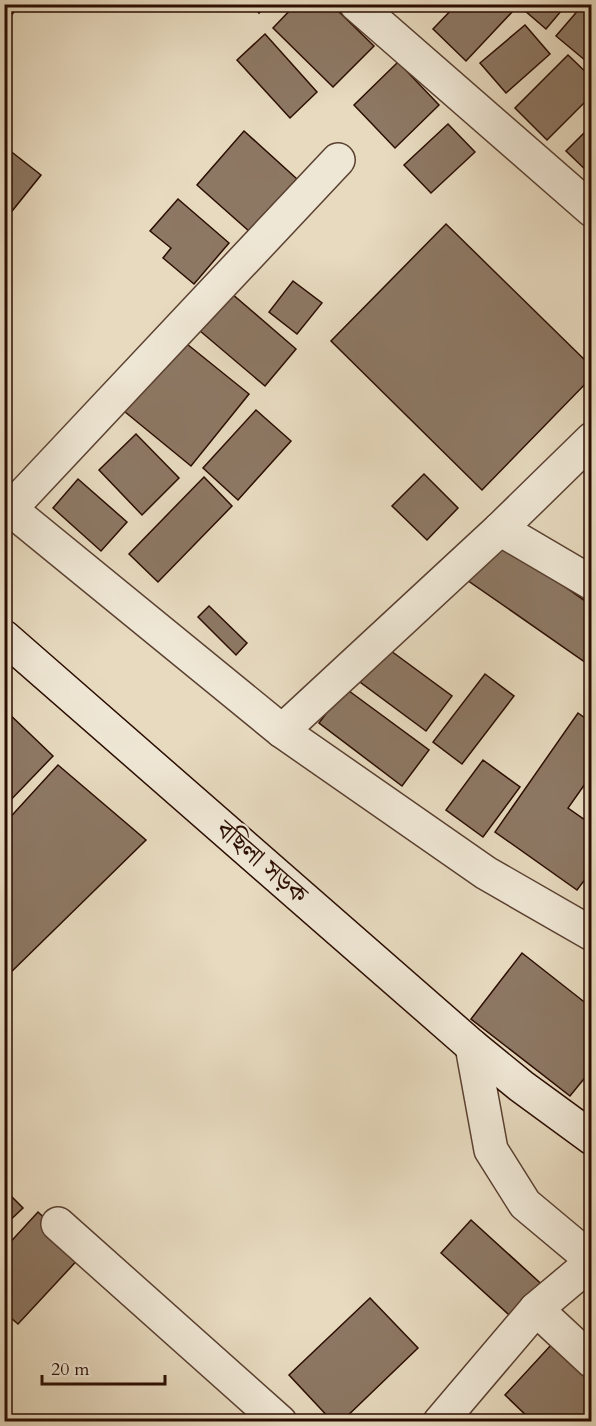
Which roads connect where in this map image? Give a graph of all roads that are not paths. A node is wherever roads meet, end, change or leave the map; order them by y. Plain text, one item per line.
1 (356, 4) edge
2 (338, 160) dead end
3 (591, 210) edge
4 (591, 439) edge
5 (8, 506) edge
6 (500, 529) junction
7 (591, 583) edge
8 (4, 637) edge
9 (282, 731) junction
10 (591, 934) edge
11 (472, 1046) junction
12 (591, 1138) edge
13 (58, 1224) dead end
14 (591, 1261) edge
15 (536, 1309) junction
16 (591, 1361) edge
17 (280, 1422) edge
18 (440, 1422) edge

1 - 3 street
2 - 5 street
4 - 6 street
5 - 9 street
6 - 7 street
6 - 9 street
8 - 11 street, বছিলা সড়ক
9 - 10 street
11 - 12 street, বছিলা সড়ক
11 - 14 street
13 - 17 street
14 - 15 street
15 - 16 street
15 - 18 street

